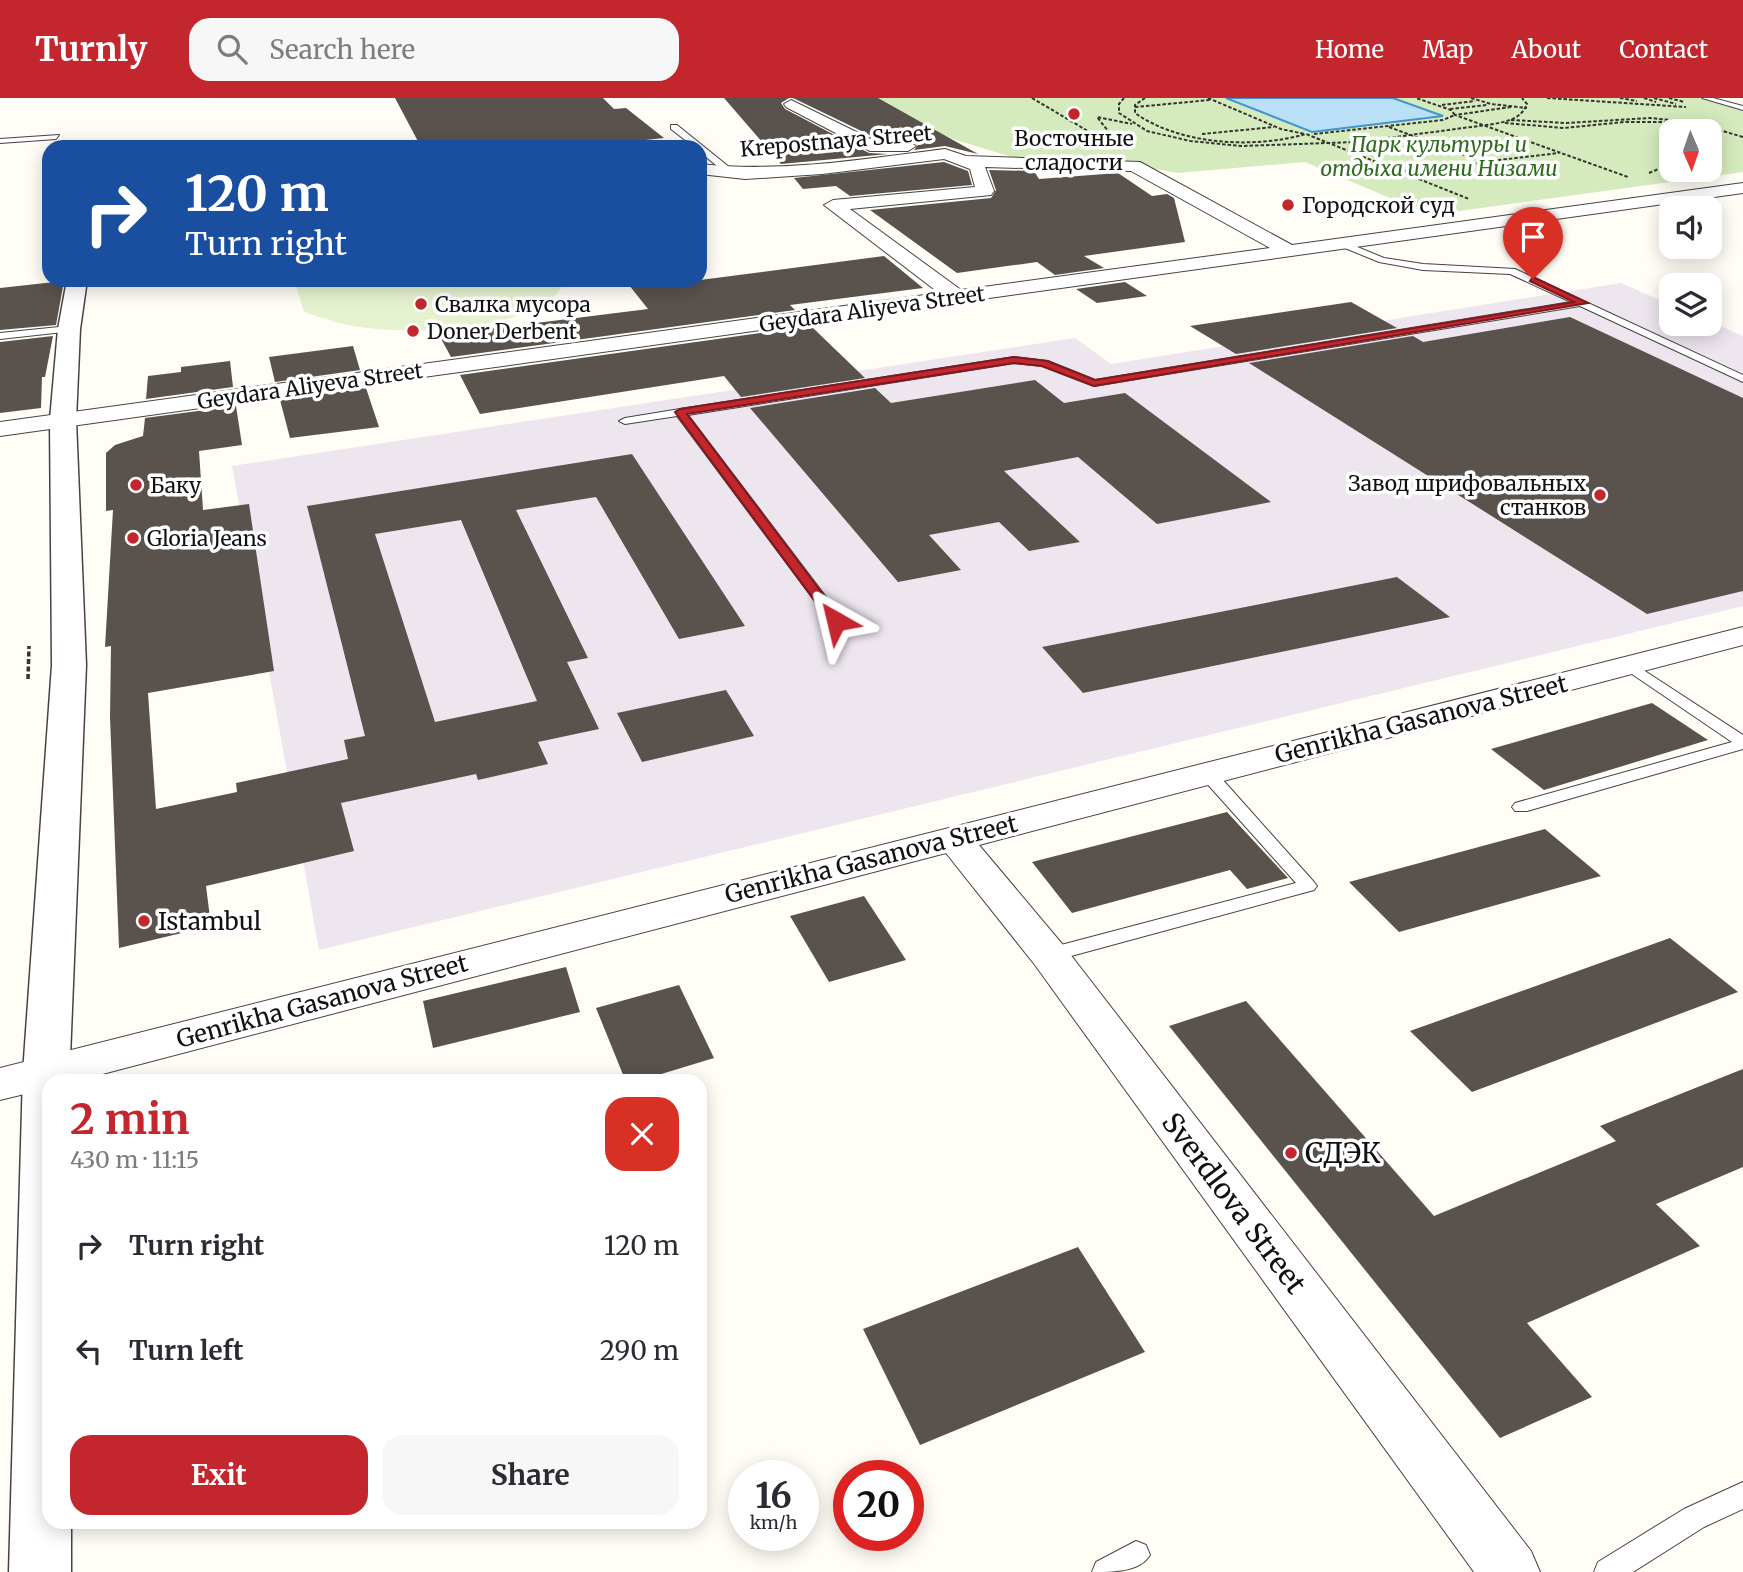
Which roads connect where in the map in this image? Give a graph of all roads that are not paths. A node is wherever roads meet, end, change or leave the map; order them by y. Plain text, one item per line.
1 (1705, 98) edge
2 (791, 104) dead end
3 (1743, 108) edge
4 (674, 127) dead end
5 (56, 137) dead end
6 (690, 140) edge
7 (0, 141) edge
8 (707, 154) edge
9 (945, 155) junction
10 (964, 161) junction
11 (707, 170) edge
12 (731, 173) junction
13 (1739, 190) edge
14 (1343, 244) junction
15 (1290, 251) junction
16 (76, 287) edge
17 (958, 297) junction
18 (1583, 303) junction
19 (69, 329) junction
20 (0, 337) edge
21 (1743, 379) edge
22 (680, 412) junction
23 (63, 420) junction
24 (625, 421) dead end
25 (0, 429) edge
26 (836, 621) dead end
27 (1743, 636) edge
28 (1628, 665) junction
29 (1743, 743) edge
30 (1208, 774) junction
31 (1521, 807) dead end
32 (953, 838) junction
33 (1048, 955) junction
34 (46, 1073) junction
35 (0, 1084) edge
36 (42, 1406) edge
37 (1743, 1495) edge
38 (1136, 1555) dead end
39 (40, 1572) edge
40 (1106, 1572) edge
41 (1510, 1572) edge
42 (1608, 1572) edge

1 - 3 lane
2 - 9 street
4 - 6 lane
5 - 7 lane
8 - 12 lane
9 - 10 street, Krepostnaya Street
9 - 12 street, Krepostnaya Street
10 - 15 street
10 - 17 street, Krepostnaya Street
11 - 12 street, Krepostnaya Street
13 - 14 street, Geydara Aliyeva Street
14 - 15 street, Geydara Aliyeva Street
14 - 18 lane
15 - 17 street, Geydara Aliyeva Street
16 - 19 street
17 - 23 street, Geydara Aliyeva Street
18 - 21 lane
18 - 22 lane
19 - 20 lane
19 - 23 street
22 - 24 lane
22 - 26 lane
23 - 25 street, Geydara Aliyeva Street
23 - 34 street
27 - 28 street, Genrikha Gasanova Street
28 - 29 lane
28 - 30 street, Genrikha Gasanova Street
29 - 31 lane
30 - 32 street, Genrikha Gasanova Street
30 - 33 lane
32 - 33 street, Sverdlova Street
32 - 34 street, Genrikha Gasanova Street
33 - 41 street, Sverdlova Street
34 - 35 street, Genrikha Gasanova Street
36 - 39 street
37 - 42 lane
38 - 40 lane

